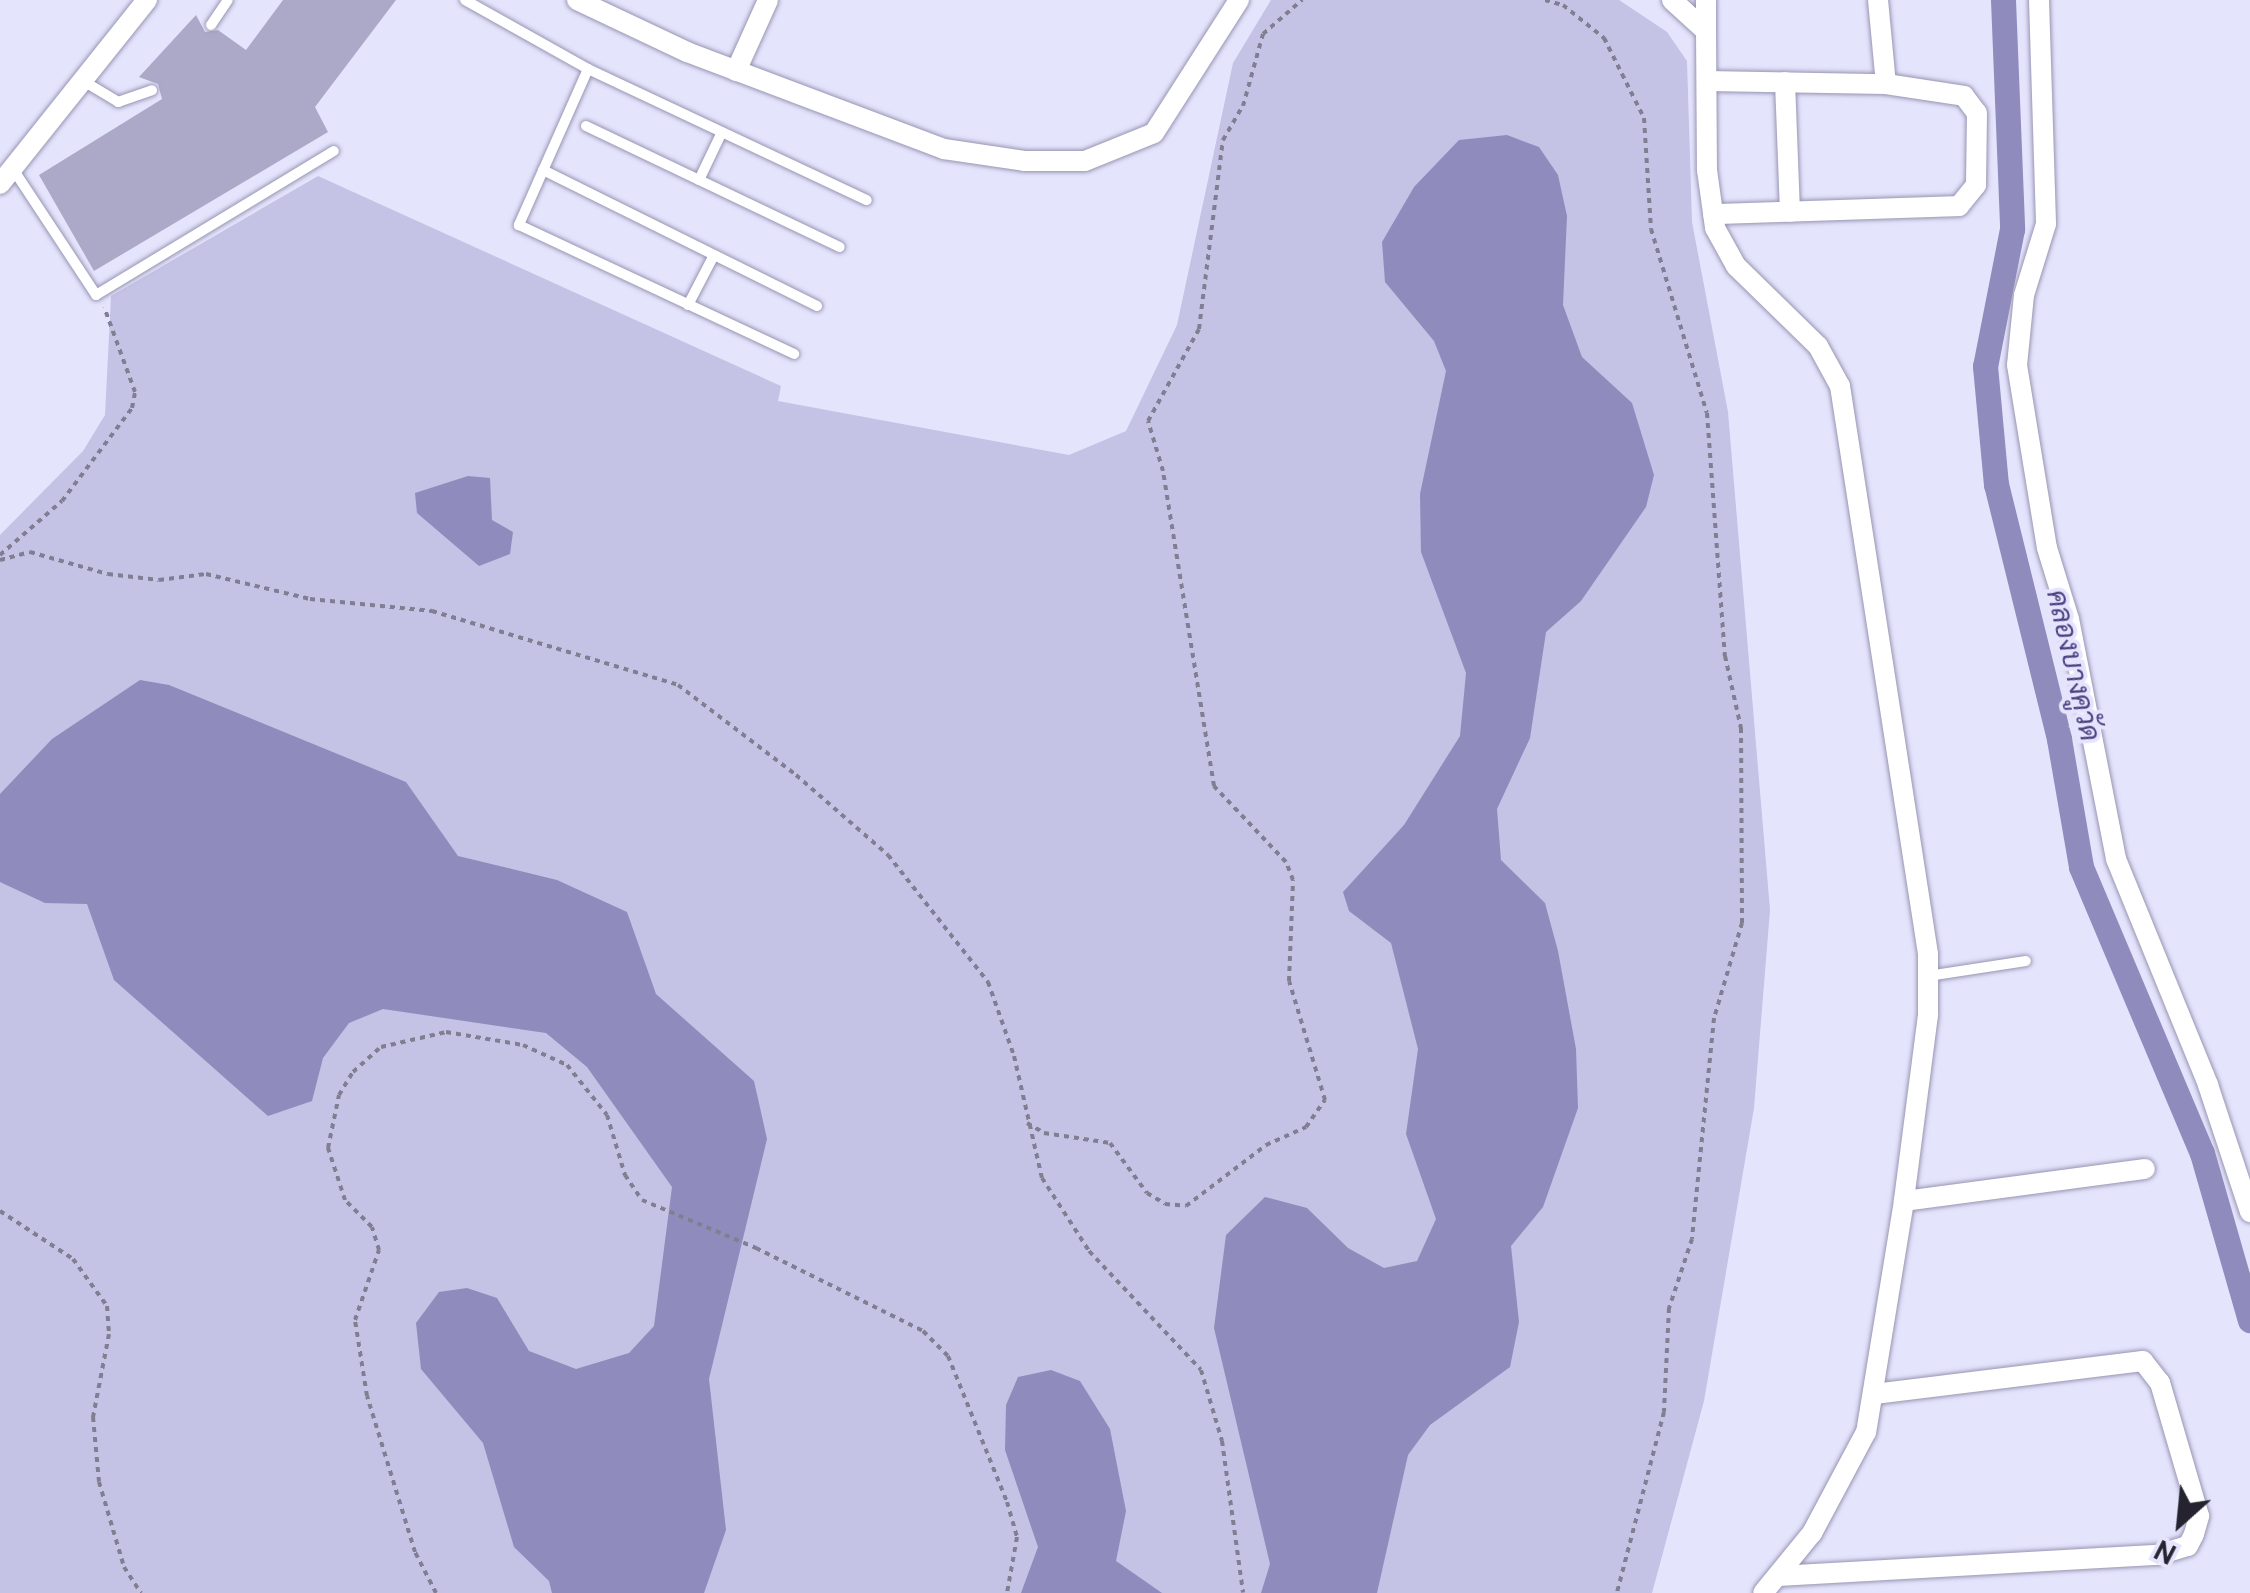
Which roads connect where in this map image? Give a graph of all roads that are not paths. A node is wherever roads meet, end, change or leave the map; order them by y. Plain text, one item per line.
1 (147, 0) edge
2 (228, 0) edge
3 (466, 0) edge
4 (768, 0) edge
5 (1239, 0) edge
6 (1672, 0) edge
7 (1706, 0) edge
8 (1878, 0) edge
9 (2039, 0) edge
10 (580, 1) edge
11 (210, 25) dead end
12 (1706, 30) junction
13 (588, 69) junction
14 (736, 71) junction
15 (1707, 81) junction
16 (86, 82) junction
17 (1786, 82) junction
18 (1886, 84) junction
19 (152, 90) dead end
20 (586, 126) dead end
21 (722, 132) junction
22 (334, 151) dead end
23 (542, 170) junction
24 (7, 177) edge
25 (699, 180) junction
26 (867, 200) dead end
27 (1790, 212) junction
28 (1713, 214) junction
29 (840, 247) dead end
30 (714, 255) junction
31 (688, 305) junction
32 (817, 306) dead end
33 (794, 354) dead end
34 (2026, 961) dead end
35 (1928, 976) junction
36 (2145, 1170) dead end
37 (1904, 1201) junction
38 (2250, 1212) edge
39 (1874, 1394) junction
40 (1778, 1576) junction
41 (1764, 1593) edge

1 - 16 street
2 - 11 lane
3 - 13 lane
4 - 14 street
5 - 14 street
6 - 12 street
7 - 12 street
8 - 18 street
9 - 38 street
10 - 14 street
12 - 15 street
13 - 21 lane
13 - 23 lane
15 - 17 street
15 - 28 street
16 - 19 lane
16 - 24 street
17 - 18 street
17 - 27 street
18 - 27 street
20 - 25 lane
21 - 25 lane
21 - 26 lane
22 - 24 lane
23 - 30 lane
23 - 31 lane
25 - 29 lane
27 - 28 street
28 - 35 street
30 - 31 lane
30 - 32 lane
31 - 33 lane
34 - 35 lane
35 - 37 street
36 - 37 street
37 - 39 street
39 - 40 street
39 - 40 street
40 - 41 street

